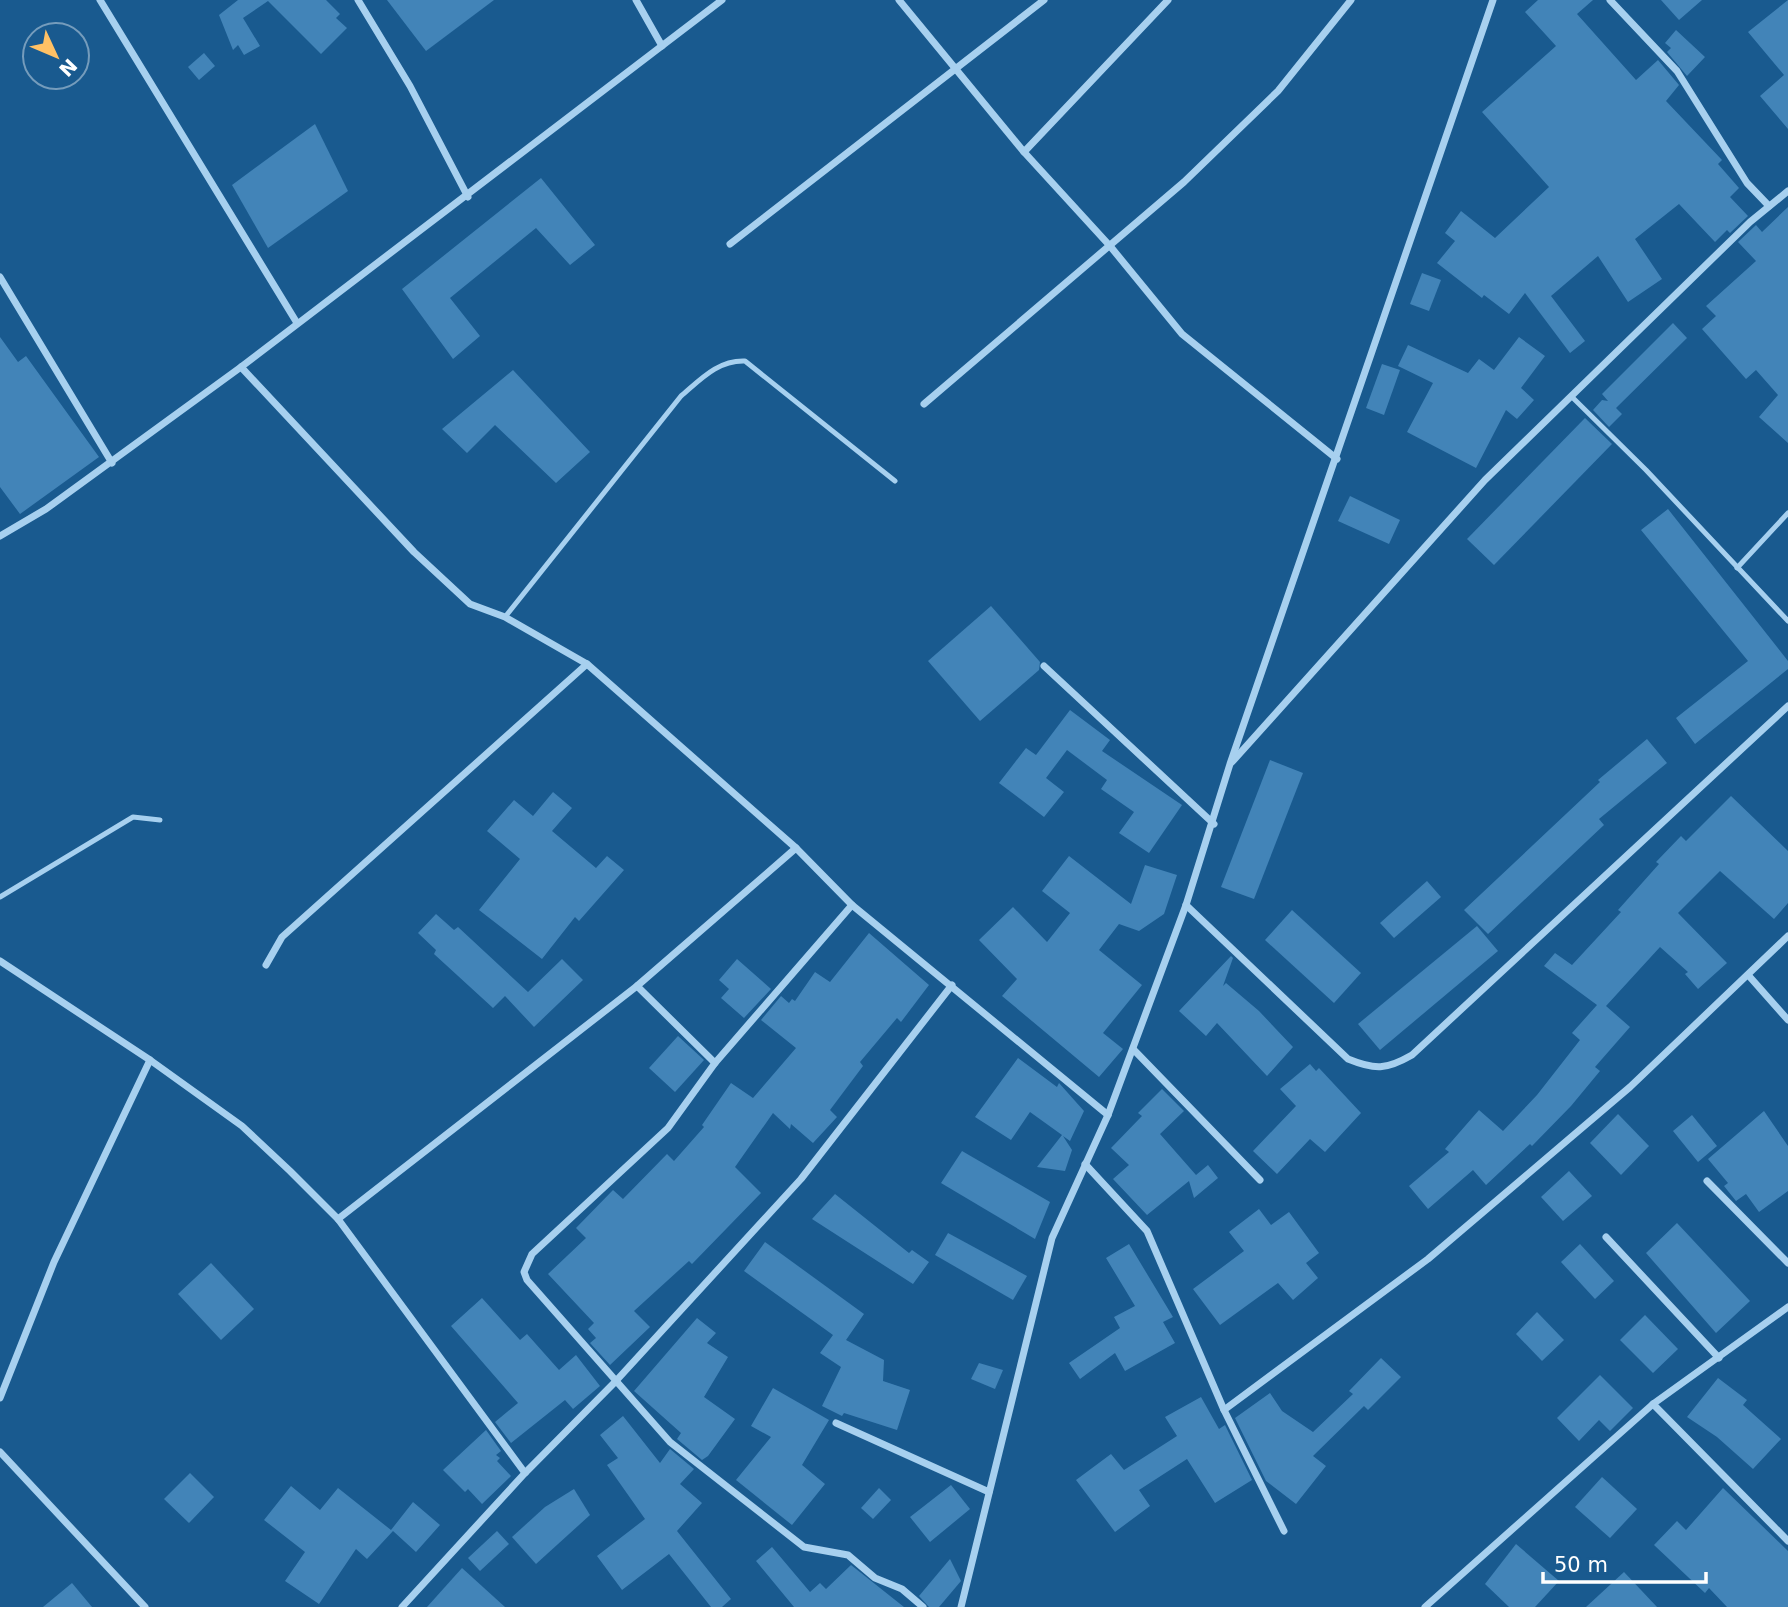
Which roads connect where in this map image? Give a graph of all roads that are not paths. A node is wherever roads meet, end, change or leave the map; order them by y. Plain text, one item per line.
1 (100, 0) edge
2 (358, 0) edge
3 (636, 0) edge
4 (722, 0) edge
5 (899, 0) edge
6 (1044, 0) edge
7 (1168, 0) edge
8 (1351, 0) edge
9 (1493, 0) edge
10 (1610, 0) edge
11 (662, 46) junction
12 (956, 71) junction
13 (1024, 152) junction
14 (1788, 191) edge
15 (468, 197) junction
16 (1769, 206) junction
17 (730, 244) dead end
18 (1110, 246) junction
19 (0, 277) edge
20 (297, 323) junction
21 (241, 367) junction
22 (1571, 396) junction
23 (924, 404) dead end
24 (1337, 459) junction
25 (112, 463) junction
26 (895, 481) dead end
27 (1788, 513) edge
28 (0, 536) edge
29 (1737, 568) junction
30 (505, 617) junction
31 (1788, 621) edge
32 (587, 664) junction
33 (1044, 666) dead end
34 (1788, 706) edge
35 (1230, 764) junction
36 (160, 820) dead end
37 (1214, 824) junction
38 (796, 848) junction
39 (0, 897) edge
40 (852, 905) junction
41 (1186, 905) junction
42 (1788, 936) edge
43 (0, 961) edge
44 (266, 965) dead end
45 (1749, 976) junction
46 (952, 985) junction
47 (637, 986) junction
48 (1788, 1020) edge
49 (1133, 1049) junction
50 (150, 1060) junction
51 (715, 1063) junction
52 (1108, 1115) junction
53 (1085, 1164) junction
54 (1260, 1181) dead end
55 (1707, 1181) dead end
56 (338, 1219) junction
57 (1606, 1237) dead end
58 (1788, 1263) edge
59 (1788, 1307) edge
60 (1719, 1358) junction
61 (615, 1382) junction
62 (0, 1398) edge
63 (1653, 1404) junction
64 (1224, 1410) junction
65 (836, 1423) dead end
66 (0, 1452) edge
67 (525, 1473) junction
68 (989, 1492) junction
69 (1284, 1531) dead end
70 (1788, 1541) edge
71 (145, 1607) edge
72 (402, 1607) edge
73 (923, 1607) edge
74 (961, 1607) edge
75 (1424, 1607) edge

1 - 20 street
2 - 15 street
3 - 11 street
4 - 11 street
5 - 12 street
6 - 12 street
7 - 13 street
8 - 18 street
9 - 24 street
10 - 16 street
11 - 15 street
12 - 13 street
12 - 17 street
13 - 18 street
14 - 16 street
15 - 20 street
16 - 22 street
18 - 23 street
18 - 24 street
19 - 25 street
20 - 21 street
21 - 25 street
21 - 30 street
22 - 29 lane
22 - 35 street
24 - 35 street
25 - 28 street
26 - 30 lane
27 - 29 lane
29 - 31 lane
30 - 32 street
32 - 38 street
32 - 44 street
33 - 37 street
34 - 41 street
35 - 37 street
36 - 39 lane
37 - 41 street
38 - 40 street
38 - 47 street
40 - 46 street
40 - 51 street
41 - 49 street
42 - 45 street
43 - 50 street
45 - 48 street
45 - 64 street
46 - 52 street
46 - 61 street
47 - 51 street
47 - 56 street
49 - 52 street
49 - 54 street
50 - 56 street
50 - 62 street
51 - 61 street
52 - 53 street
53 - 64 street
53 - 68 street
55 - 58 street
56 - 67 street
57 - 60 street
59 - 60 street
60 - 63 street
61 - 67 street
61 - 73 street
63 - 70 street
63 - 75 street
64 - 69 street
65 - 68 street
66 - 71 street
67 - 72 street
68 - 74 street

